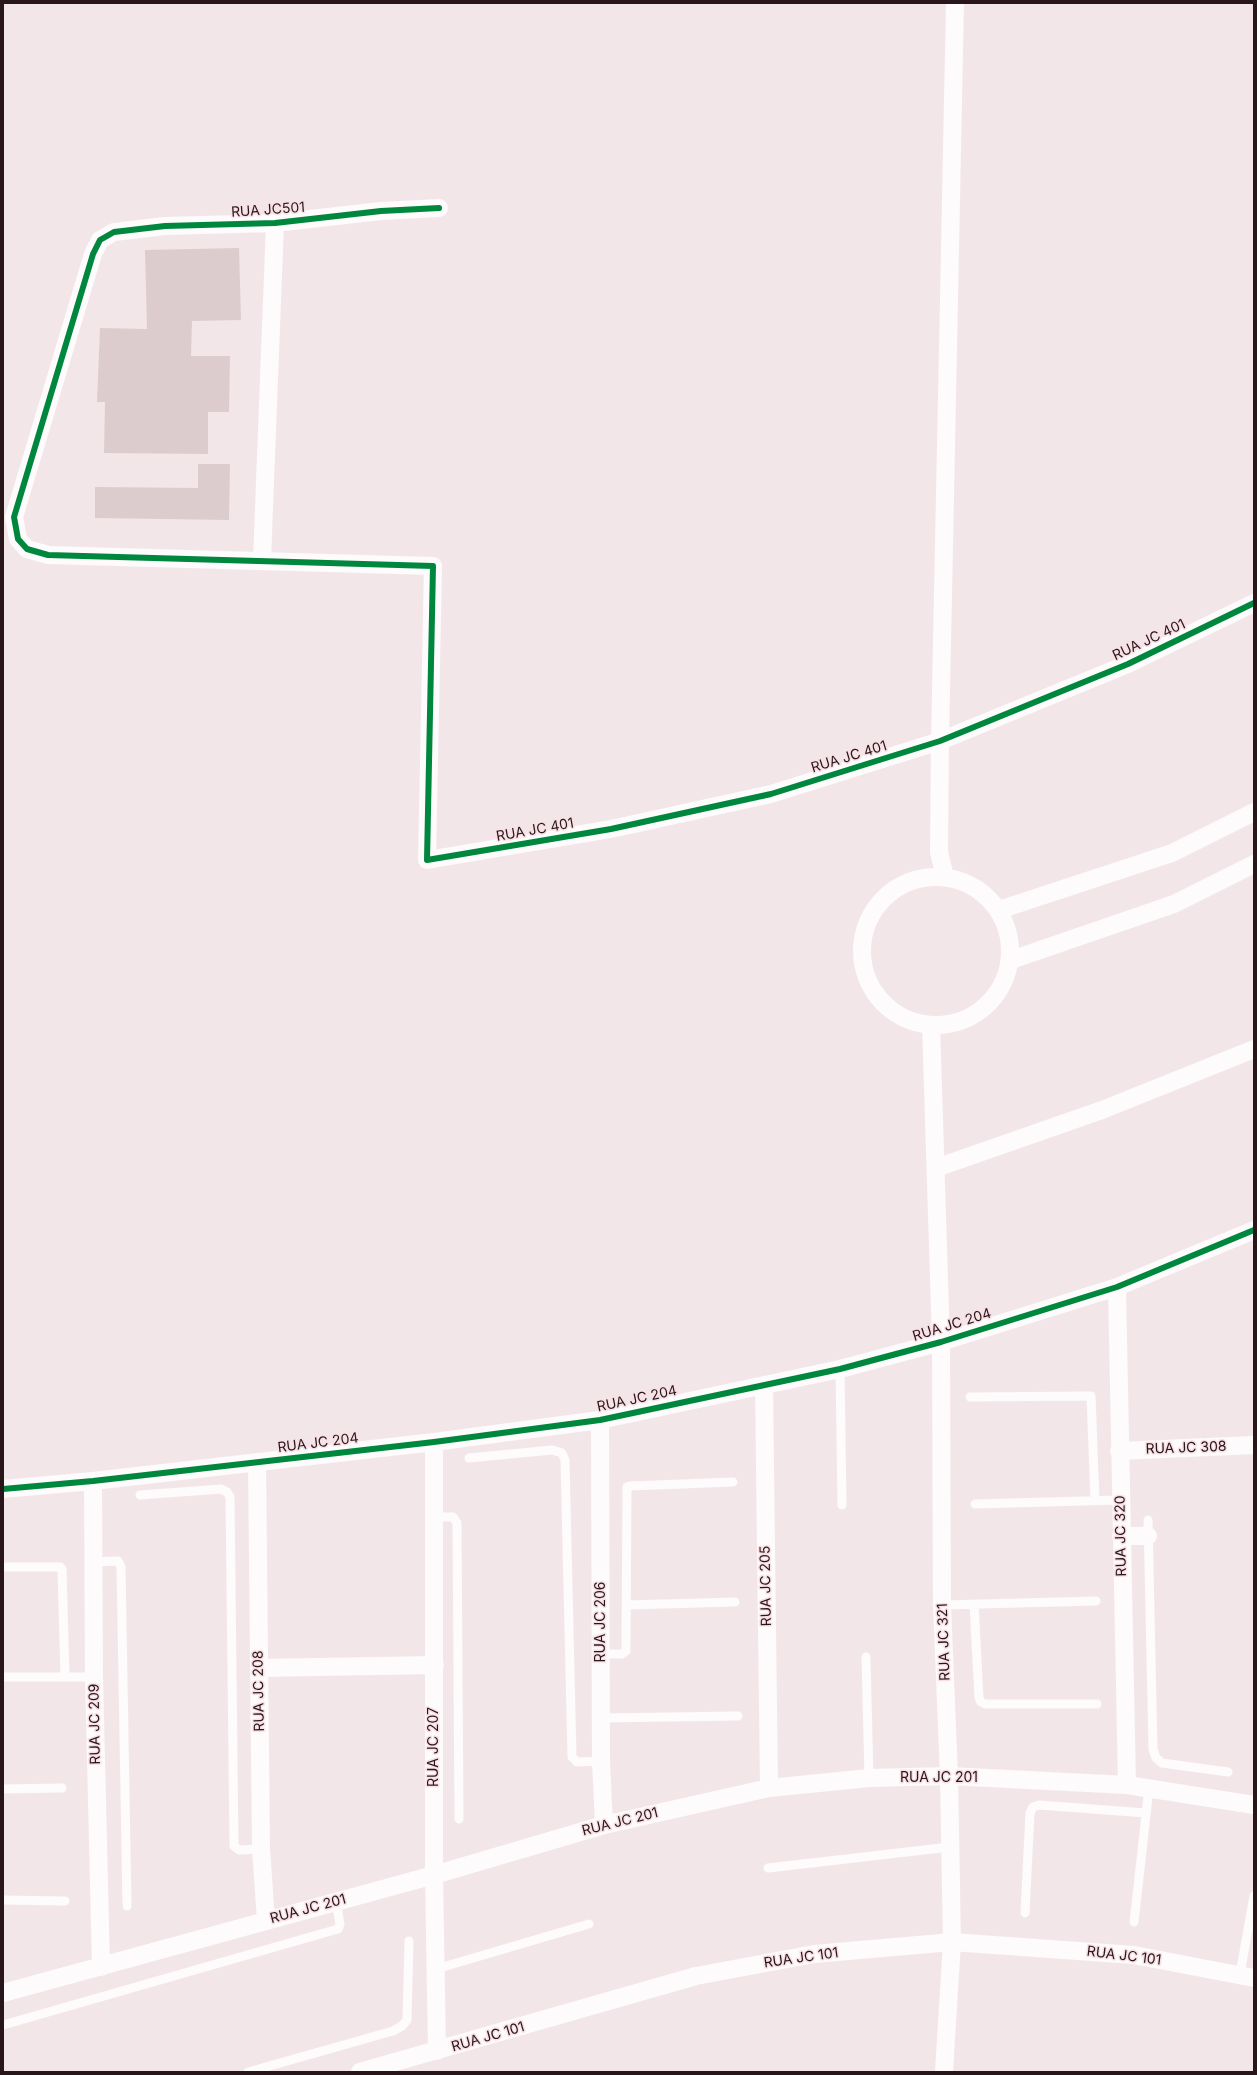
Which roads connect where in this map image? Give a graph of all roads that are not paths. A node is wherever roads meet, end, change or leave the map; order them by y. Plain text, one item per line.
1 (955, 3) edge
2 (439, 208) dead end
3 (275, 223) junction
4 (262, 560) junction
5 (1254, 603) edge
6 (940, 741) junction
7 (1254, 812) edge
8 (1254, 864) edge
9 (945, 877) junction
10 (999, 910) junction
11 (1011, 960) junction
12 (931, 1025) junction
13 (1254, 1049) edge
14 (936, 1168) junction
15 (1254, 1230) edge
16 (1117, 1287) junction
17 (942, 1342) junction
18 (840, 1369) junction
19 (764, 1385) junction
20 (970, 1397) dead end
21 (600, 1420) junction
22 (434, 1442) junction
23 (1254, 1445) edge
24 (1119, 1451) junction
25 (469, 1458) dead end
26 (257, 1462) junction
27 (93, 1481) junction
28 (733, 1482) dead end
29 (3, 1489) edge
30 (140, 1495) dead end
31 (1120, 1500) junction
32 (1095, 1501) junction
33 (975, 1504) dead end
34 (842, 1505) dead end
35 (434, 1518) junction
36 (1148, 1528) joint
37 (1121, 1536) junction
38 (93, 1562) junction
39 (3, 1567) edge
40 (1096, 1601) dead end
41 (735, 1602) dead end
42 (974, 1604) junction
43 (627, 1605) junction
44 (942, 1605) junction
45 (601, 1654) junction
46 (866, 1657) dead end
47 (435, 1665) junction
48 (259, 1668) junction
49 (3, 1677) edge
50 (65, 1677) junction
51 (94, 1677) junction
52 (1097, 1704) dead end
53 (738, 1716) dead end
54 (600, 1718) junction
55 (601, 1761) junction
56 (1228, 1772) dead end
57 (949, 1776) junction
58 (869, 1778) junction
59 (1127, 1785) junction
60 (62, 1788) dead end
61 (769, 1788) junction
62 (1149, 1788) junction
63 (3, 1789) edge
64 (1254, 1805) edge
65 (1146, 1813) junction
66 (459, 1819) dead end
67 (604, 1825) junction
68 (950, 1847) junction
69 (261, 1849) junction
70 (768, 1868) dead end
71 (434, 1875) junction
72 (1254, 1896) edge
73 (3, 1900) edge
74 (66, 1901) dead end
75 (336, 1901) junction
76 (127, 1906) dead end
77 (1025, 1913) dead end
78 (266, 1920) junction
79 (1134, 1922) dead end
80 (589, 1924) dead end
81 (409, 1941) dead end
82 (952, 1942) junction
83 (1250, 1944) edge
84 (101, 1967) junction
85 (436, 1969) junction
86 (1247, 1976) edge
87 (3, 1993) edge
88 (3, 2025) edge
89 (437, 2051) junction
90 (248, 2072) edge
91 (360, 2072) edge
92 (944, 2072) edge

1 - 6 street
2 - 3 street, RUA JC501
3 - 4 street
3 - 4 street, RUA JC501
4 - 6 street, RUA JC 401
5 - 6 street, RUA JC 401
6 - 9 street
7 - 10 street
8 - 11 street
9 - 10 street
9 - 12 street
10 - 11 street
11 - 12 street
12 - 14 street, RUA JC 321
13 - 14 street
14 - 17 street, RUA JC 321
15 - 16 street, RUA JC 204
16 - 17 street, RUA JC 204
16 - 24 street, RUA JC 320
17 - 18 street, RUA JC 204
17 - 44 street, RUA JC 321
18 - 19 street, RUA JC 204
18 - 34 lane
19 - 21 street, RUA JC 204
19 - 61 street, RUA JC 205
20 - 32 lane
21 - 22 street, RUA JC 204
21 - 45 street, RUA JC 206
22 - 26 street, RUA JC 204
22 - 35 street, RUA JC 207
23 - 24 street, RUA JC 308
24 - 31 street, RUA JC 320
25 - 55 lane
26 - 27 street, RUA JC 204
26 - 48 street, RUA JC 208
27 - 29 street, RUA JC 204
27 - 38 street, RUA JC 209
28 - 43 lane
30 - 69 lane
31 - 32 lane
31 - 37 street, RUA JC 320
32 - 33 lane
35 - 47 street, RUA JC 207
35 - 66 lane
36 - 37 street
36 - 56 lane
37 - 59 street, RUA JC 320
38 - 51 street, RUA JC 209
38 - 76 lane
39 - 50 lane
40 - 42 lane
41 - 43 lane
42 - 44 lane
42 - 52 lane
43 - 45 lane
44 - 57 street, RUA JC 321
45 - 54 street, RUA JC 206
46 - 58 lane
47 - 48 street
47 - 71 street, RUA JC 207
48 - 69 street, RUA JC 208
49 - 50 lane
50 - 51 lane
51 - 84 street, RUA JC 209
53 - 54 lane
54 - 55 street, RUA JC 206
55 - 67 street, RUA JC 206
57 - 58 street, RUA JC 201
57 - 59 street, RUA JC 201
57 - 68 street, RUA JC 321
58 - 61 street, RUA JC 201
59 - 62 street, RUA JC 201
60 - 63 lane
61 - 67 street, RUA JC 201
62 - 64 street, RUA JC 201
62 - 65 lane
65 - 77 lane
65 - 79 lane
67 - 71 street, RUA JC 201
68 - 70 lane
68 - 82 street, RUA JC 321
69 - 78 street, RUA JC 208
71 - 75 street, RUA JC 201
71 - 85 street, RUA JC 207
72 - 83 lane
73 - 74 lane
75 - 78 street, RUA JC 201
75 - 88 lane
78 - 84 street, RUA JC 201
80 - 85 lane
81 - 90 lane
82 - 86 street, RUA JC 101
82 - 89 street, RUA JC 101
82 - 92 street, RUA JC 321
83 - 86 lane
84 - 87 street, RUA JC 201
85 - 89 street, RUA JC 207
89 - 91 street, RUA JC 101

